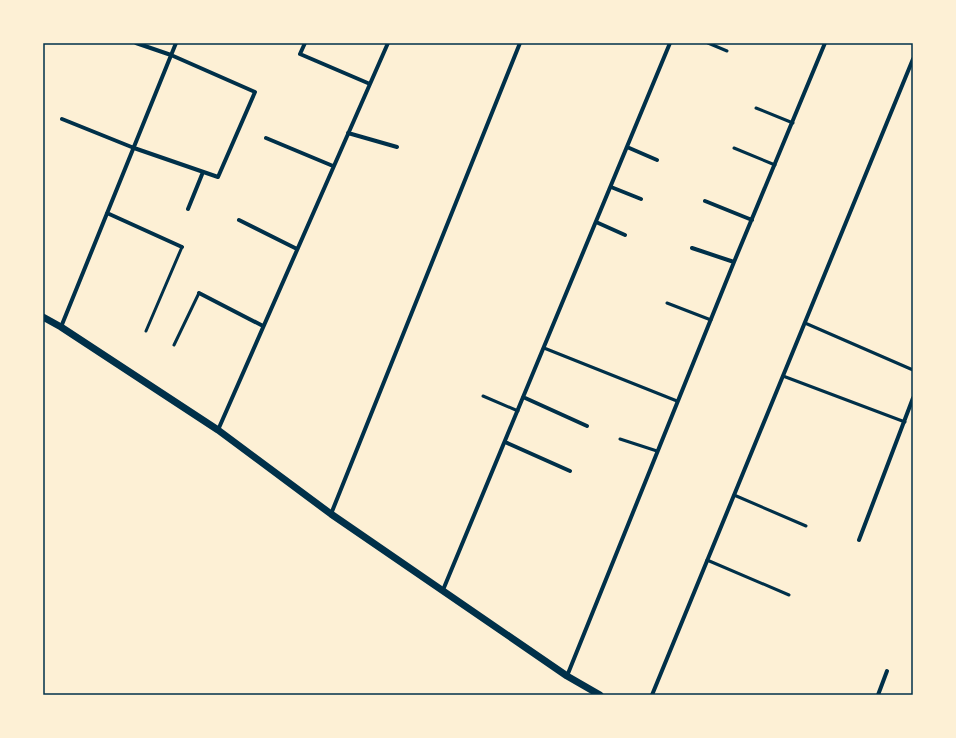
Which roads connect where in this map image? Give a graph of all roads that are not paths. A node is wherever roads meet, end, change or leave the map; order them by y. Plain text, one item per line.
1 (136, 43) edge
2 (176, 43) edge
3 (305, 43) edge
4 (388, 43) edge
5 (520, 43) edge
6 (670, 43) edge
7 (708, 43) edge
8 (825, 43) edge
9 (727, 51) dead end
10 (171, 55) junction
11 (913, 59) edge
12 (370, 84) junction
13 (756, 108) dead end
14 (62, 119) dead end
15 (792, 123) junction
16 (348, 132) junction
17 (266, 138) dead end
18 (397, 147) dead end
19 (627, 147) junction
20 (134, 148) junction
21 (734, 148) dead end
22 (657, 160) dead end
23 (775, 165) junction
24 (333, 166) junction
25 (203, 172) junction
26 (611, 187) junction
27 (641, 199) dead end
28 (706, 201) dead end
29 (188, 209) dead end
30 (107, 213) junction
31 (239, 220) dead end
32 (752, 220) junction
33 (596, 222) junction
34 (625, 235) dead end
35 (182, 247) joint
36 (692, 248) dead end
37 (297, 249) junction
38 (734, 262) junction
39 (199, 293) joint
40 (667, 303) dead end
41 (43, 312) edge
42 (43, 317) edge
43 (711, 320) junction
44 (805, 323) junction
45 (263, 326) junction
46 (61, 327) junction
47 (146, 331) dead end
48 (174, 345) dead end
49 (544, 348) junction
50 (913, 370) edge
51 (783, 376) junction
52 (483, 396) dead end
53 (524, 397) junction
54 (913, 398) edge
55 (677, 401) junction
56 (518, 411) junction
57 (905, 422) junction
58 (587, 426) dead end
59 (218, 430) junction
60 (620, 439) dead end
61 (504, 442) junction
62 (657, 452) junction
63 (570, 471) dead end
64 (734, 495) junction
65 (331, 514) junction
66 (806, 526) dead end
67 (859, 540) dead end
68 (708, 560) junction
69 (443, 590) junction
70 (789, 595) dead end
71 (887, 671) dead end
72 (567, 676) junction
73 (600, 695) edge
74 (652, 695) edge
75 (878, 695) edge

1 - 10 street
2 - 10 street
3 - 12 street
4 - 12 street
5 - 65 street
6 - 19 street
7 - 9 lane
8 - 15 street
10 - 20 street
10 - 25 street
11 - 44 street
12 - 16 street
13 - 15 lane
14 - 20 street
15 - 23 street
16 - 18 street
16 - 24 street
17 - 24 street
19 - 22 street
19 - 26 street
20 - 25 street
20 - 30 street
21 - 23 lane
23 - 32 street
24 - 37 street
25 - 29 street
26 - 27 street
26 - 33 street
28 - 32 street
30 - 35 street
30 - 46 street
31 - 37 street
32 - 38 street
33 - 34 street
33 - 49 street
35 - 47 lane
36 - 38 street
37 - 45 street
38 - 43 street
39 - 45 street
39 - 48 lane
40 - 43 lane
41 - 46 street
42 - 46 street
43 - 55 street
44 - 50 lane
44 - 51 street
45 - 59 street
46 - 59 street
49 - 53 street
49 - 55 lane
51 - 57 lane
51 - 64 street
52 - 56 lane
53 - 56 street
53 - 58 street
54 - 57 street
55 - 62 street
56 - 61 street
57 - 67 street
59 - 65 street
60 - 62 lane
61 - 63 street
61 - 69 street
62 - 72 street
64 - 66 lane
64 - 68 street
65 - 69 street
68 - 70 lane
68 - 74 street
69 - 72 street
71 - 75 street
72 - 73 street

